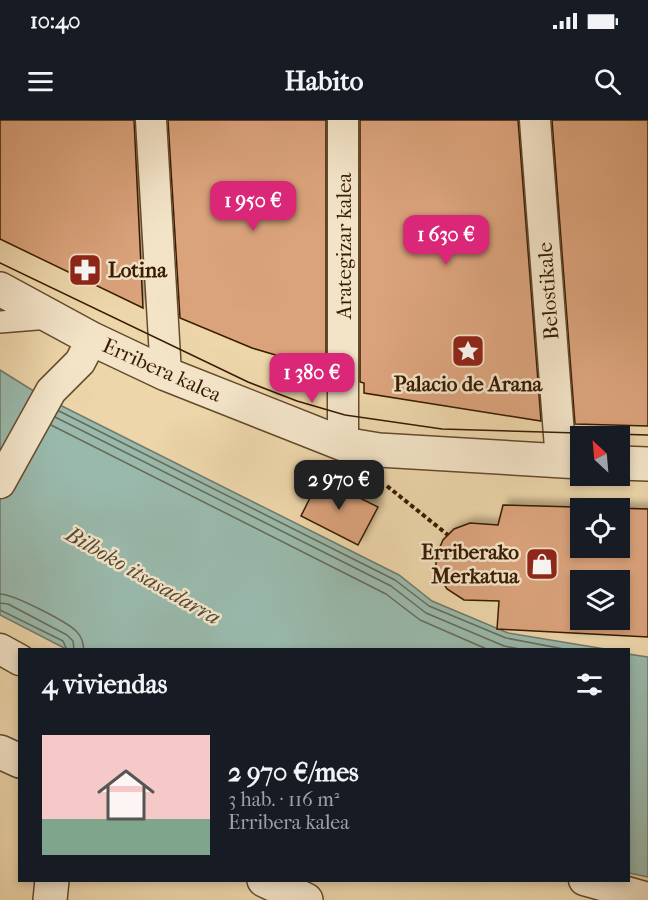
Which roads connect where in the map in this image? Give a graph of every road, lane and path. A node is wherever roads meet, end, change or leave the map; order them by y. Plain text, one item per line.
1 (151, 120) edge
2 (344, 120) edge
3 (536, 120) edge
4 (0, 289) edge
5 (50, 318) junction
6 (0, 322) edge
7 (92, 339) junction
8 (166, 374) junction
9 (343, 444) junction
10 (570, 451) edge
11 (570, 461) edge
12 (630, 463) edge
13 (648, 464) edge
14 (380, 480) dead end
15 (0, 483) edge
16 (448, 535) dead end
17 (0, 649) edge
18 (18, 659) edge
19 (0, 752) edge
20 (18, 760) edge
21 (52, 882) edge
22 (268, 882) edge
23 (591, 882) edge
24 (648, 898) edge
25 (50, 900) edge
26 (306, 900) edge

1 - 8 street
2 - 9 street, Arategizar kalea
3 - 10 street, Belostikale
4 - 5 street, Erribera kalea
5 - 6 lane
5 - 7 street, Erribera kalea
7 - 8 street, Erribera kalea
7 - 15 street
8 - 9 street, Erribera kalea
9 - 11 street, Erribera kalea
12 - 13 street
14 - 16 path
17 - 18 street
19 - 20 street
21 - 25 street
22 - 26 street
23 - 24 street

